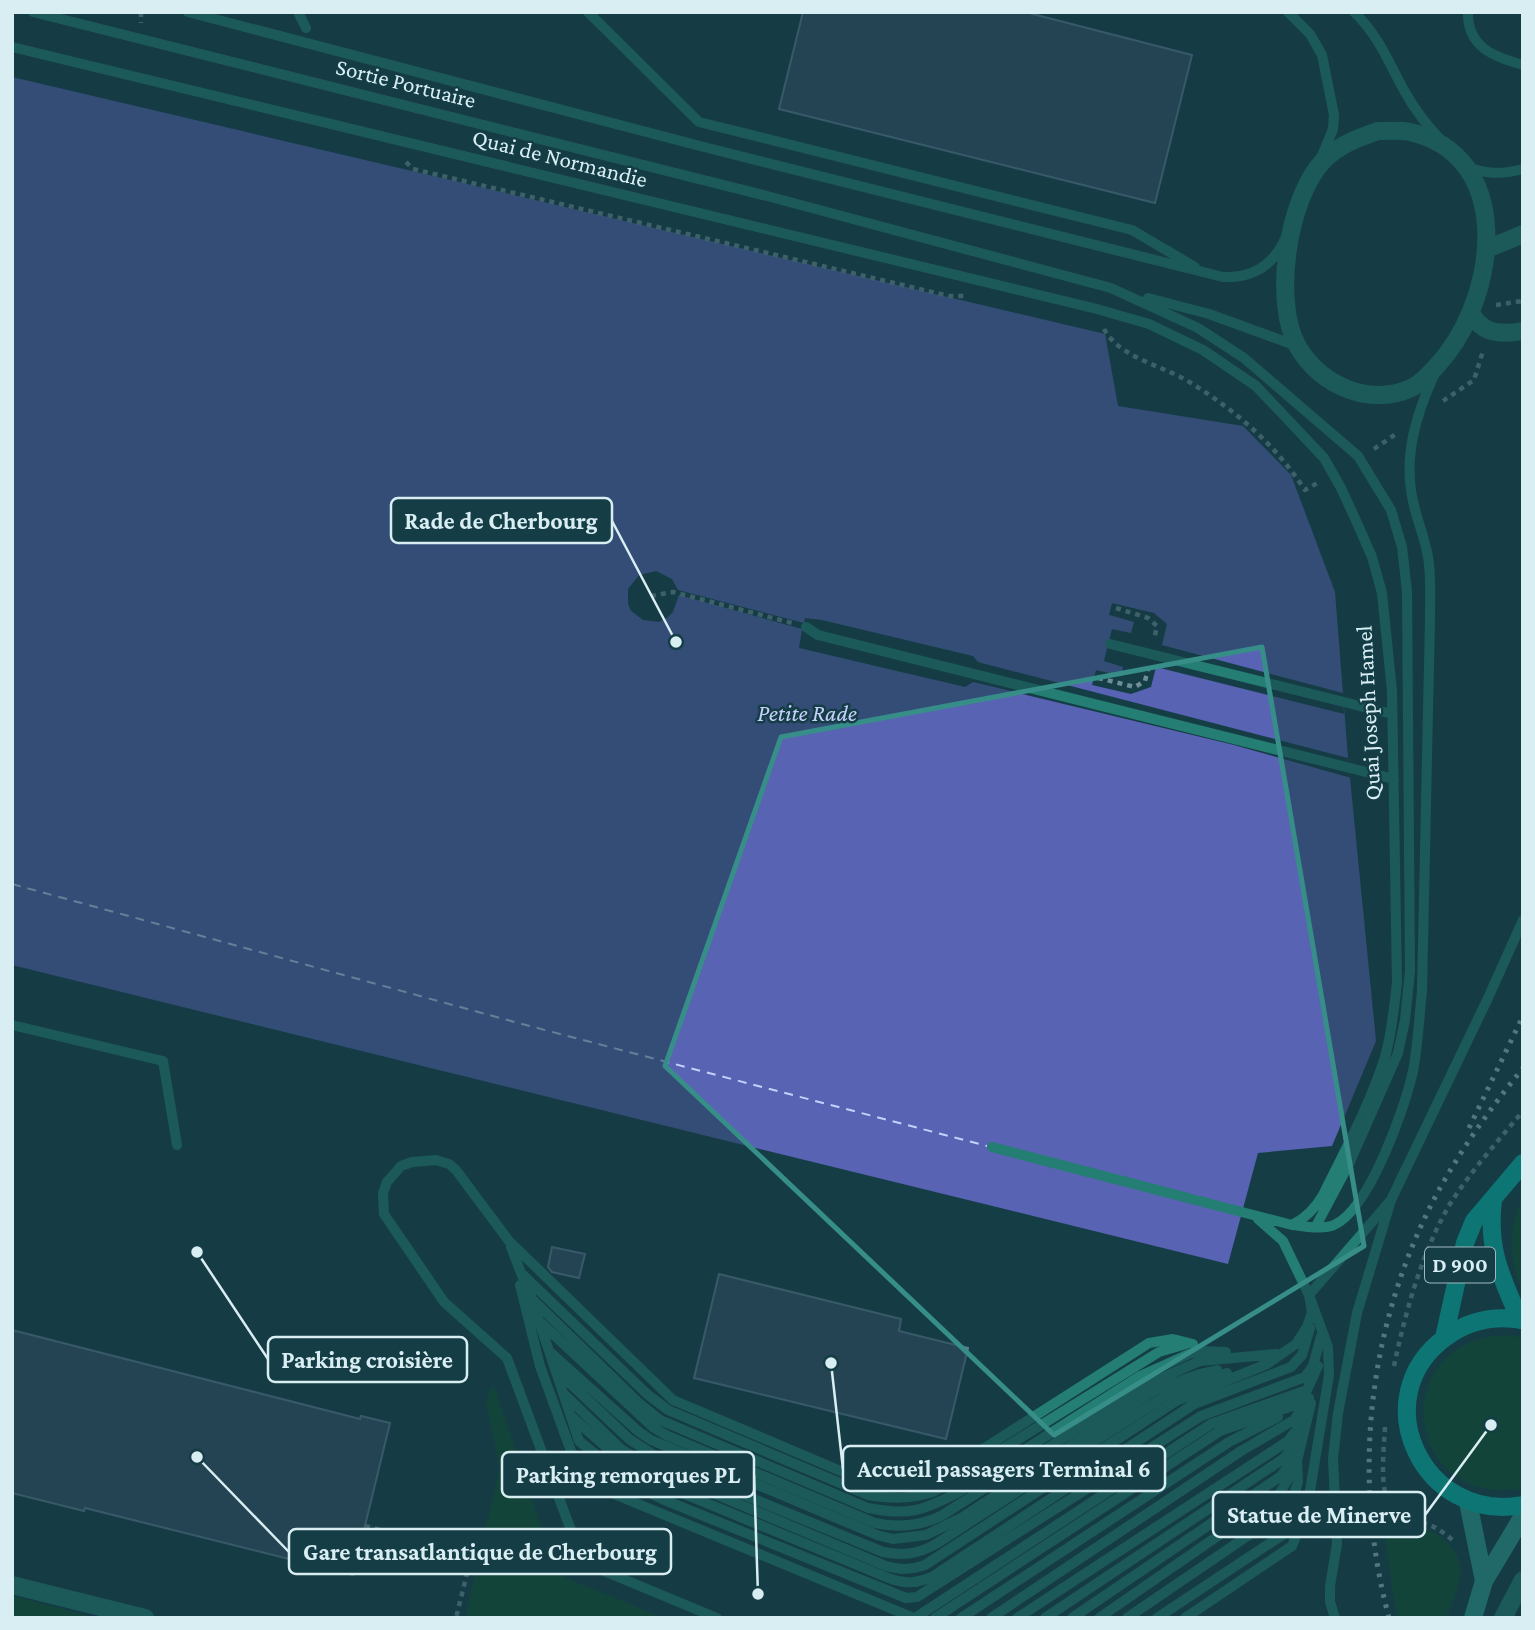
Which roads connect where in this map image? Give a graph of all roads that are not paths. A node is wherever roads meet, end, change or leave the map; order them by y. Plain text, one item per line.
1 (33, 12) edge
2 (188, 12) edge
3 (298, 12) edge
4 (588, 12) edge
5 (1288, 12) edge
6 (1354, 12) edge
7 (1468, 12) edge
8 (306, 28) dead end
9 (12, 47) edge
10 (1523, 65) edge
11 (1459, 160) junction
12 (1523, 169) edge
13 (1311, 177) junction
14 (1299, 204) junction
15 (1523, 234) edge
16 (1487, 249) junction
17 (1207, 273) junction
18 (1111, 288) junction
19 (1095, 309) joint
20 (1471, 313) junction
21 (1523, 331) edge
22 (1297, 346) junction
23 (1440, 363) junction
24 (806, 627) road end
25 (1110, 644) dead end
26 (1392, 714) junction
27 (1394, 779) junction
28 (1523, 920) edge
29 (12, 1025) edge
30 (177, 1145) dead end
31 (992, 1147) dead end
32 (1523, 1163) edge
33 (1391, 1200) junction
34 (1493, 1200) junction
35 (1249, 1214) junction
36 (1292, 1226) junction
37 (1317, 1226) junction
38 (509, 1241) junction
39 (520, 1273) junction
40 (1309, 1295) junction
41 (532, 1299) junction
42 (1315, 1316) junction
43 (1522, 1320) edge
44 (539, 1321) junction
45 (1321, 1336) junction
46 (1444, 1338) junction
47 (1193, 1344) junction
48 (549, 1350) junction
49 (1221, 1351) junction
50 (1286, 1351) junction
51 (1250, 1356) junction
52 (1321, 1360) junction
53 (1267, 1364) junction
54 (556, 1370) junction
55 (1149, 1383) junction
56 (563, 1393) junction
57 (1310, 1402) junction
58 (570, 1416) junction
59 (1306, 1423) junction
60 (1216, 1428) junction
61 (1302, 1441) junction
62 (1297, 1461) junction
63 (1468, 1502) junction
64 (1523, 1505) edge
65 (1523, 1516) edge
66 (1302, 1522) junction
67 (1523, 1580) edge
68 (1484, 1581) junction
69 (12, 1585) edge
70 (145, 1618) edge
71 (717, 1618) edge
72 (915, 1618) edge
73 (935, 1618) edge
74 (961, 1618) edge
75 (991, 1618) edge
76 (1017, 1618) edge
77 (1045, 1618) edge
78 (1072, 1618) edge
79 (1099, 1618) edge
80 (1127, 1618) edge
81 (1157, 1618) edge
82 (1185, 1618) edge
83 (1335, 1618) edge
84 (1473, 1618) edge
85 (1503, 1618) edge

1 - 18 lane, Sortie Portuaire
2 - 17 lane
3 - 8 lane
4 - 17 lane
5 - 13 lane
6 - 11 lane
7 - 10 lane
9 - 19 lane, Quai de Normandie
11 - 12 lane
11 - 13 street
11 - 16 street
13 - 14 street
14 - 17 lane
14 - 22 street
15 - 16 street
16 - 20 street
18 - 22 lane
18 - 37 lane
19 - 26 lane, Quai Joseph Hamel
20 - 21 street
20 - 23 street
22 - 23 street
23 - 37 lane
24 - 27 lane
25 - 26 lane
26 - 27 lane, Quai Joseph Hamel
27 - 36 lane, Quai Joseph Hamel
28 - 33 lane
29 - 30 lane
31 - 35 lane
32 - 34 main road, D 900
33 - 40 lane
33 - 83 lane
34 - 43 main road, D 900
34 - 46 main road, D 900
35 - 36 lane
35 - 40 lane
36 - 37 lane
38 - 39 lane
38 - 47 lane
38 - 71 lane
38 - 72 lane
39 - 41 lane
39 - 55 lane
40 - 42 lane
41 - 44 lane
41 - 55 lane
42 - 45 lane
42 - 50 lane
42 - 58 lane
42 - 66 lane
43 - 46 main road
44 - 48 lane
44 - 55 lane
45 - 52 lane
45 - 58 lane
46 - 63 main road
47 - 49 lane
47 - 55 lane
48 - 54 lane
48 - 55 lane
49 - 51 lane
49 - 55 lane
50 - 51 lane
50 - 53 lane
51 - 55 lane
52 - 57 lane
52 - 60 lane
53 - 55 lane
53 - 56 lane
54 - 55 lane
54 - 56 lane
56 - 58 lane
57 - 59 lane
57 - 60 lane
57 - 74 lane
57 - 75 lane
57 - 76 lane
59 - 61 lane
59 - 77 lane
60 - 72 lane
60 - 73 lane
61 - 62 lane
61 - 78 lane
62 - 79 lane
62 - 80 lane
63 - 64 main road
63 - 68 street
65 - 68 street
66 - 81 lane
66 - 82 lane
67 - 85 street
68 - 84 street
69 - 70 street

